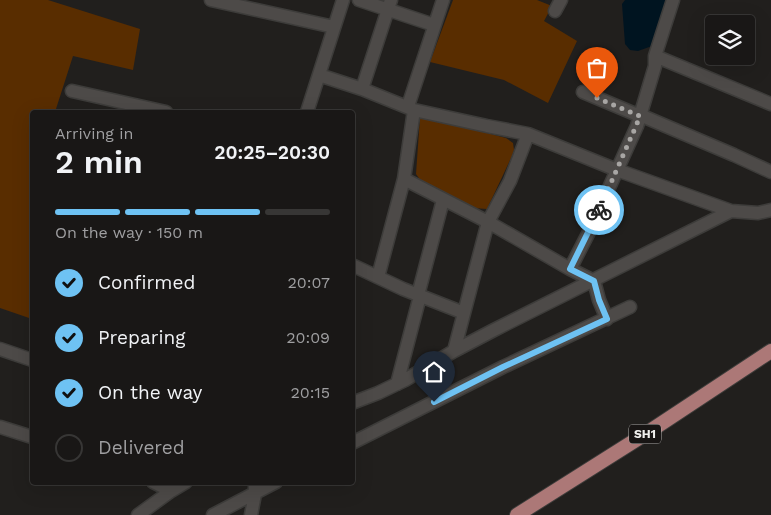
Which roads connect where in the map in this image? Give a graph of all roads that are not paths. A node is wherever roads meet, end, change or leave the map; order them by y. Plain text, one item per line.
1 (211, 0) edge
2 (342, 0) edge
3 (359, 0) edge
4 (443, 0) edge
5 (673, 0) edge
6 (390, 5) edge
7 (434, 25) junction
8 (334, 27) junction
9 (655, 56) junction
10 (318, 75) junction
11 (362, 89) junction
12 (72, 91) dead end
13 (583, 92) dead end
14 (771, 104) edge
15 (411, 108) junction
16 (157, 110) edge
17 (309, 110) edge
18 (640, 115) junction
19 (528, 134) junction
20 (617, 170) junction
21 (771, 172) edge
22 (404, 179) junction
23 (444, 200) junction
24 (771, 210) edge
25 (732, 211) junction
26 (488, 222) junction
27 (355, 267) edge
28 (570, 269) junction
29 (378, 277) junction
30 (594, 281) junction
31 (419, 296) junction
32 (630, 307) dead end
33 (464, 313) junction
34 (607, 319) junction
35 (0, 349) edge
36 (454, 351) junction
37 (771, 351) edge
38 (30, 359) edge
39 (397, 384) junction
40 (355, 402) edge
41 (0, 427) edge
42 (30, 436) edge
43 (355, 441) edge
44 (159, 485) edge
45 (181, 485) edge
46 (255, 488) edge
47 (172, 491) junction
48 (138, 515) edge
49 (213, 515) edge
50 (251, 515) edge
51 (517, 515) edge

1 - 8 street
2 - 8 street
3 - 6 street
4 - 7 street
5 - 9 street
6 - 7 street
6 - 11 street
7 - 15 street
8 - 10 street
9 - 14 street
9 - 18 street
10 - 11 street
10 - 17 street
11 - 15 street
12 - 16 street
13 - 18 street
15 - 19 street
15 - 22 street
18 - 20 street
18 - 21 street
19 - 20 street
19 - 26 street
20 - 25 street
20 - 28 street
22 - 23 street
22 - 29 street
23 - 26 street
23 - 31 street
24 - 25 street
25 - 30 street
26 - 28 street
26 - 33 street
27 - 29 street
28 - 30 street
29 - 31 street
30 - 34 street
30 - 36 street
31 - 33 street
31 - 39 street
32 - 34 street
33 - 36 street
34 - 43 street
35 - 38 street
36 - 39 street
37 - 51 main road, SH1
39 - 40 street
41 - 42 street
44 - 47 street
45 - 47 street
46 - 49 street
46 - 50 street
47 - 48 street

